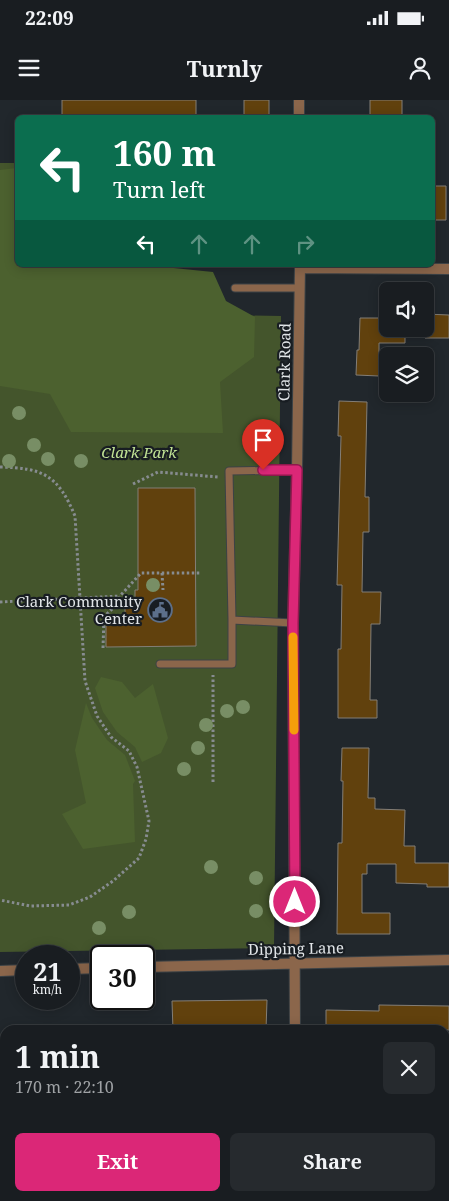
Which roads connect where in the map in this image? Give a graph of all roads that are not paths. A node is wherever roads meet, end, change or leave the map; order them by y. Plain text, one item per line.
1 (299, 100) edge
2 (299, 115) edge
3 (300, 267) edge
4 (350, 267) edge
5 (449, 269) edge
6 (234, 288) dead end
7 (300, 288) junction
8 (297, 470) junction
9 (232, 620) junction
10 (293, 623) junction
11 (160, 664) dead end
12 (449, 960) edge
13 (296, 962) junction
14 (155, 967) edge
15 (15, 970) edge
16 (0, 971) edge
17 (295, 1025) edge
18 (271, 1201) edge
19 (295, 1201) edge

1 - 2 street
3 - 7 street, Clark Road
4 - 5 street
6 - 7 lane
7 - 8 street, Clark Road
8 - 9 lane
8 - 10 street, Clark Road
9 - 10 lane
9 - 11 lane
10 - 13 street, Clark Road
12 - 13 street, Dipping Lane
13 - 14 street, Dipping Lane
13 - 17 street, Clark Road
15 - 16 street
18 - 19 lane

